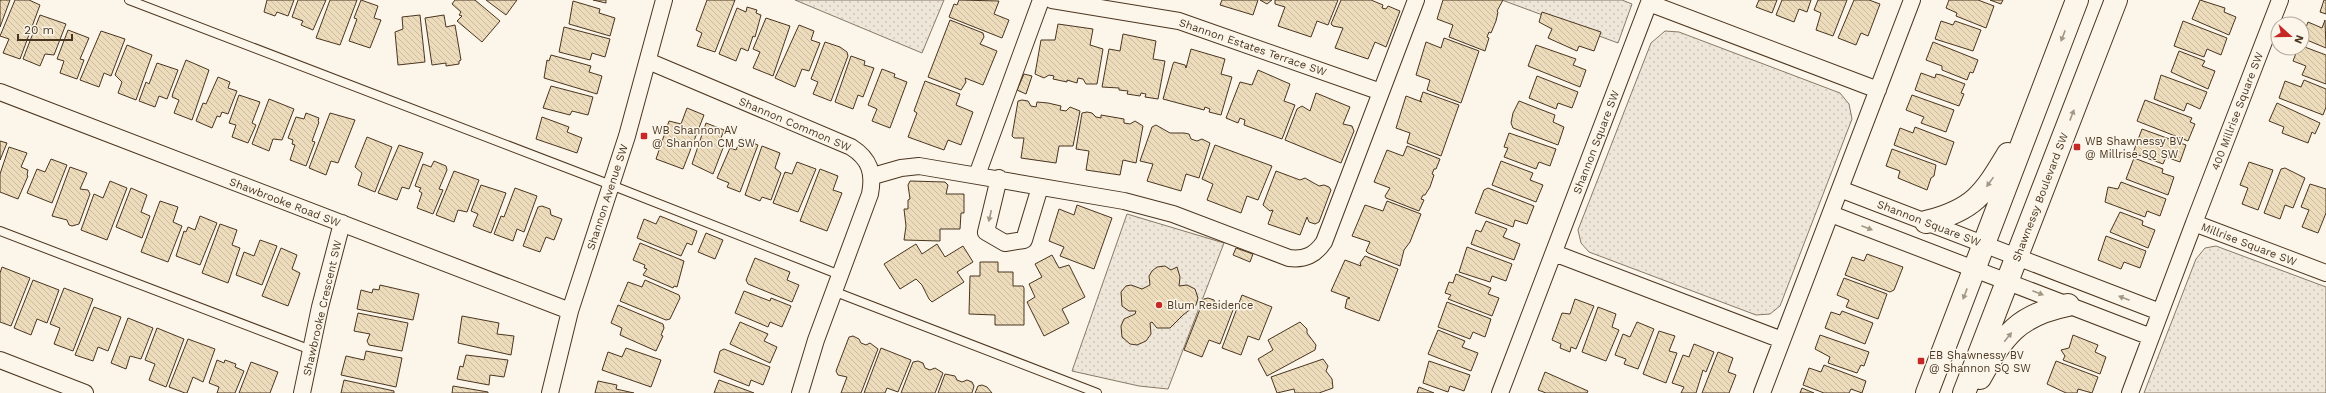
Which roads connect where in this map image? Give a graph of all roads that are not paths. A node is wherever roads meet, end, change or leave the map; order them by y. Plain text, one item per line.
1 (129, 0) edge
2 (664, 0) edge
3 (1041, 0) edge
4 (1052, 0) edge
5 (1416, 0) edge
6 (1912, 0) edge
7 (2077, 0) edge
8 (2116, 0) edge
9 (2280, 0) edge
10 (1649, 1) edge
11 (648, 61) junction
12 (1878, 90) junction
13 (0, 92) edge
14 (1381, 92) junction
15 (2033, 113) junction
16 (977, 175) junction
17 (873, 176) junction
18 (999, 178) junction
19 (611, 185) junction
20 (1040, 187) junction
21 (1840, 189) junction
22 (1831, 214) junction
23 (1926, 222) junction
24 (342, 223) junction
25 (2194, 223) junction
26 (0, 231) edge
27 (1984, 244) junction
28 (1554, 253) junction
29 (2018, 257) junction
30 (1974, 269) junction
31 (2326, 273) edge
32 (840, 275) junction
33 (2008, 282) junction
34 (833, 291) junction
35 (2068, 305) junction
36 (570, 311) junction
37 (2160, 312) junction
38 (2151, 337) junction
39 (1782, 340) junction
40 (311, 350) junction
41 (0, 360) edge
42 (85, 393) edge
43 (302, 393) edge
44 (550, 393) edge
45 (800, 393) edge
46 (1097, 393) edge
47 (1500, 393) edge
48 (1762, 393) edge
49 (1927, 393) edge
50 (1964, 393) edge
51 (1972, 393) edge
52 (2130, 393) edge

1 - 19 lane
2 - 11 street, Shannon Avenue SW
3 - 16 street
4 - 14 street, Shannon Estates Terrace SW
5 - 14 street
6 - 12 street
7 -> 15 main road
29 -> 8 main road, Shawnessy Boulevard SW
9 - 25 street, 400 Millrise Square SW
10 - 12 street, Shannon Square SW
10 - 28 street, Shannon Square SW
11 - 17 street, Shannon Common SW
11 - 19 street, Shannon Avenue SW
12 - 21 street
13 - 24 street, Shawbrooke Road SW
14 - 20 street
15 -> 23 main road
15 - 27 main road
16 - 17 street
16 - 18 street
17 - 32 street
18 - 20 street
18 -> 20 street
19 - 32 lane
19 - 36 street, Shannon Avenue SW
21 - 22 street
21 - 23 street, Shannon Square SW
22 -> 30 street
22 - 39 street
23 - 27 street, Shannon Square SW
24 - 36 street, Shawbrooke Road SW
24 - 40 street, Shawbrooke Crescent SW
25 - 31 street, Millrise Square SW
25 - 37 street, Millrise Square SW
26 - 40 lane
27 - 29 street, Shannon Square SW
27 - 30 main road
28 - 39 street
28 - 47 street, Shannon Square SW
29 - 33 main road, Shawnessy Boulevard SW
37 -> 29 street
30 - 33 street
30 -> 49 main road
32 - 34 street
33 -> 35 street
33 - 50 main road, Shawnessy Boulevard SW
34 - 45 street
34 - 46 lane
35 - 38 street
51 -> 35 main road
36 - 44 street, Shannon Avenue SW
37 - 38 street, Millrise Square SW
38 - 52 street, Millrise Square SW
39 - 48 street
40 - 43 street, Shawbrooke Crescent SW
41 - 42 street

